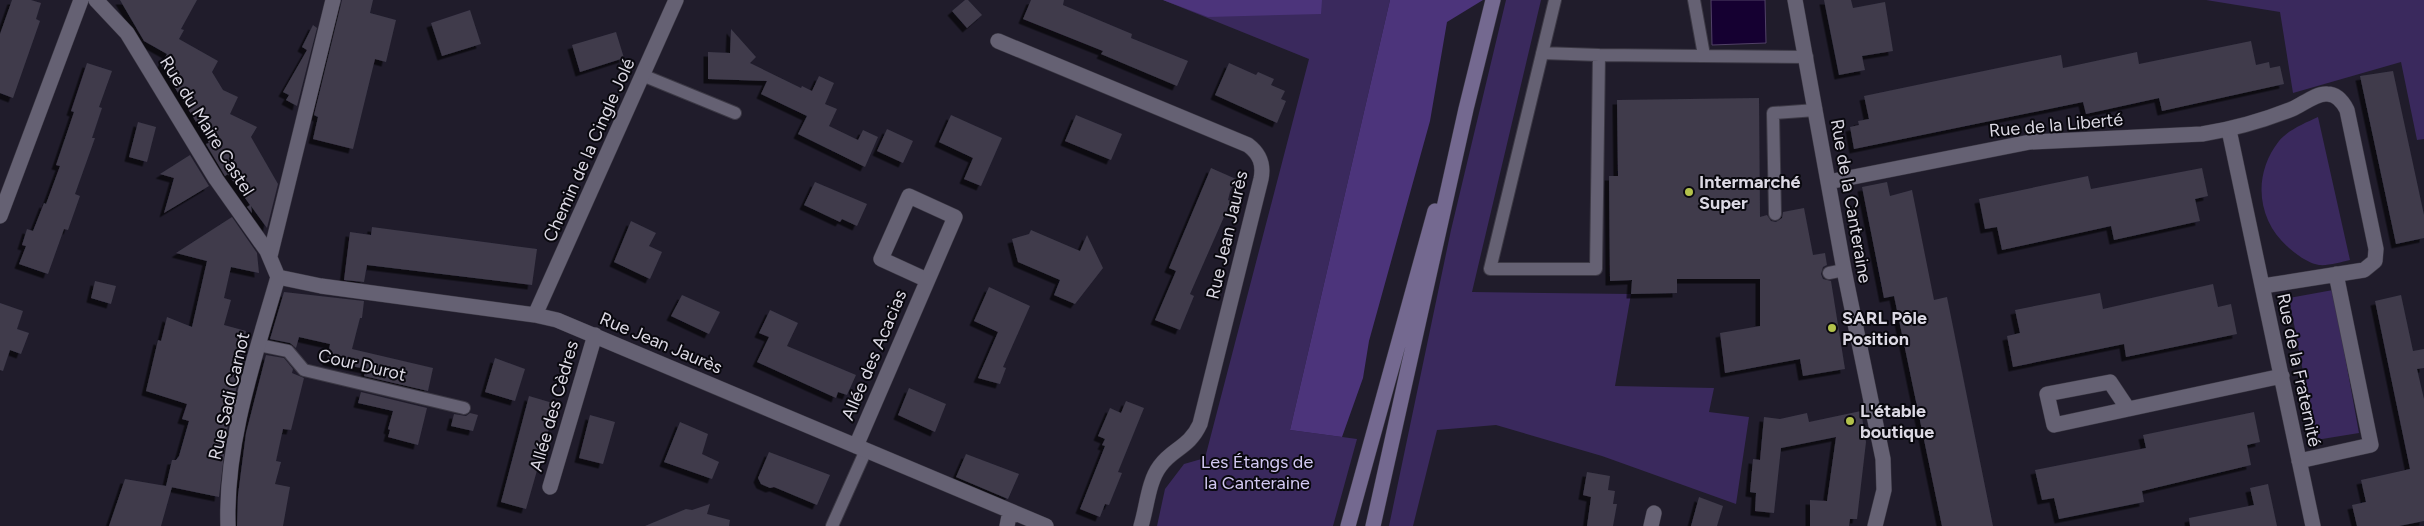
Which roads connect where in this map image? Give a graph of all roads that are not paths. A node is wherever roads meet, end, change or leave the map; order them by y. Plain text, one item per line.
1 (81, 0) edge
2 (96, 0) edge
3 (333, 0) edge
4 (676, 0) edge
5 (1493, 0) edge
6 (1555, 0) edge
7 (1694, 0) edge
8 (1795, 0) edge
9 (998, 41) dead end
10 (1542, 54) junction
11 (1599, 55) junction
12 (1704, 55) junction
13 (1807, 57) junction
14 (642, 75) junction
15 (1466, 109) junction
16 (1816, 110) junction
17 (735, 113) dead end
18 (2229, 130) junction
19 (1828, 182) junction
20 (1775, 214) dead end
21 (0, 216) edge
22 (270, 256) junction
23 (2336, 274) junction
24 (278, 277) junction
25 (928, 280) junction
26 (2263, 286) junction
27 (535, 315) junction
28 (595, 335) junction
29 (259, 344) junction
30 (2282, 376) junction
31 (464, 408) dead end
32 (2128, 409) junction
33 (861, 448) junction
34 (2300, 461) junction
35 (550, 487) dead end
36 (1010, 511) junction
37 (228, 526) edge
38 (832, 526) edge
39 (1007, 526) edge
40 (1046, 526) edge
41 (1140, 526) edge
42 (1348, 526) edge
43 (1373, 526) edge
44 (1875, 526) edge
45 (2313, 526) edge

1 - 21 street
2 - 22 street, Rue du Maire Castel
3 - 22 street
4 - 14 street, Chemin de la Cingle Jolé
5 - 15 main road
6 - 10 lane
7 - 12 lane
8 - 13 street, Rue de la Canteraine
9 - 41 street, Rue Jean Jaurès
10 - 11 lane
10 - 11 lane
11 - 12 lane
12 - 13 lane
13 - 16 street, Rue de la Canteraine
14 - 17 lane
14 - 27 street, Chemin de la Cingle Jolé
15 - 42 main road
15 - 43 main road
16 - 19 street, Rue de la Canteraine
16 - 20 lane
18 - 19 street, Rue de la Liberté
18 - 23 street, Rue de la Fraternité
18 - 26 street, Rue de la Fraternité
19 - 44 street, Rue de la Canteraine
22 - 24 street, Rue du Maire Castel
23 - 26 street, Rue de la Fraternité
23 - 34 street, Rue de la Fraternité
24 - 27 street, Rue Jean Jaurès
24 - 29 street, Rue Sadi Carnot
25 - 25 street, Allée des Acacias
25 - 33 street, Allée des Acacias
26 - 30 street, Rue de la Fraternité
27 - 28 street, Rue Jean Jaurès
28 - 33 street, Rue Jean Jaurès
28 - 35 street, Allée des Cèdres
29 - 31 lane, Cour Durot
29 - 37 street, Rue Sadi Carnot
30 - 32 street
30 - 34 street, Rue de la Fraternité
32 - 32 street
33 - 36 street, Rue Jean Jaurès
33 - 38 lane
34 - 45 street, Rue de la Fraternité
36 - 39 street
36 - 40 street, Rue Jean Jaurès

